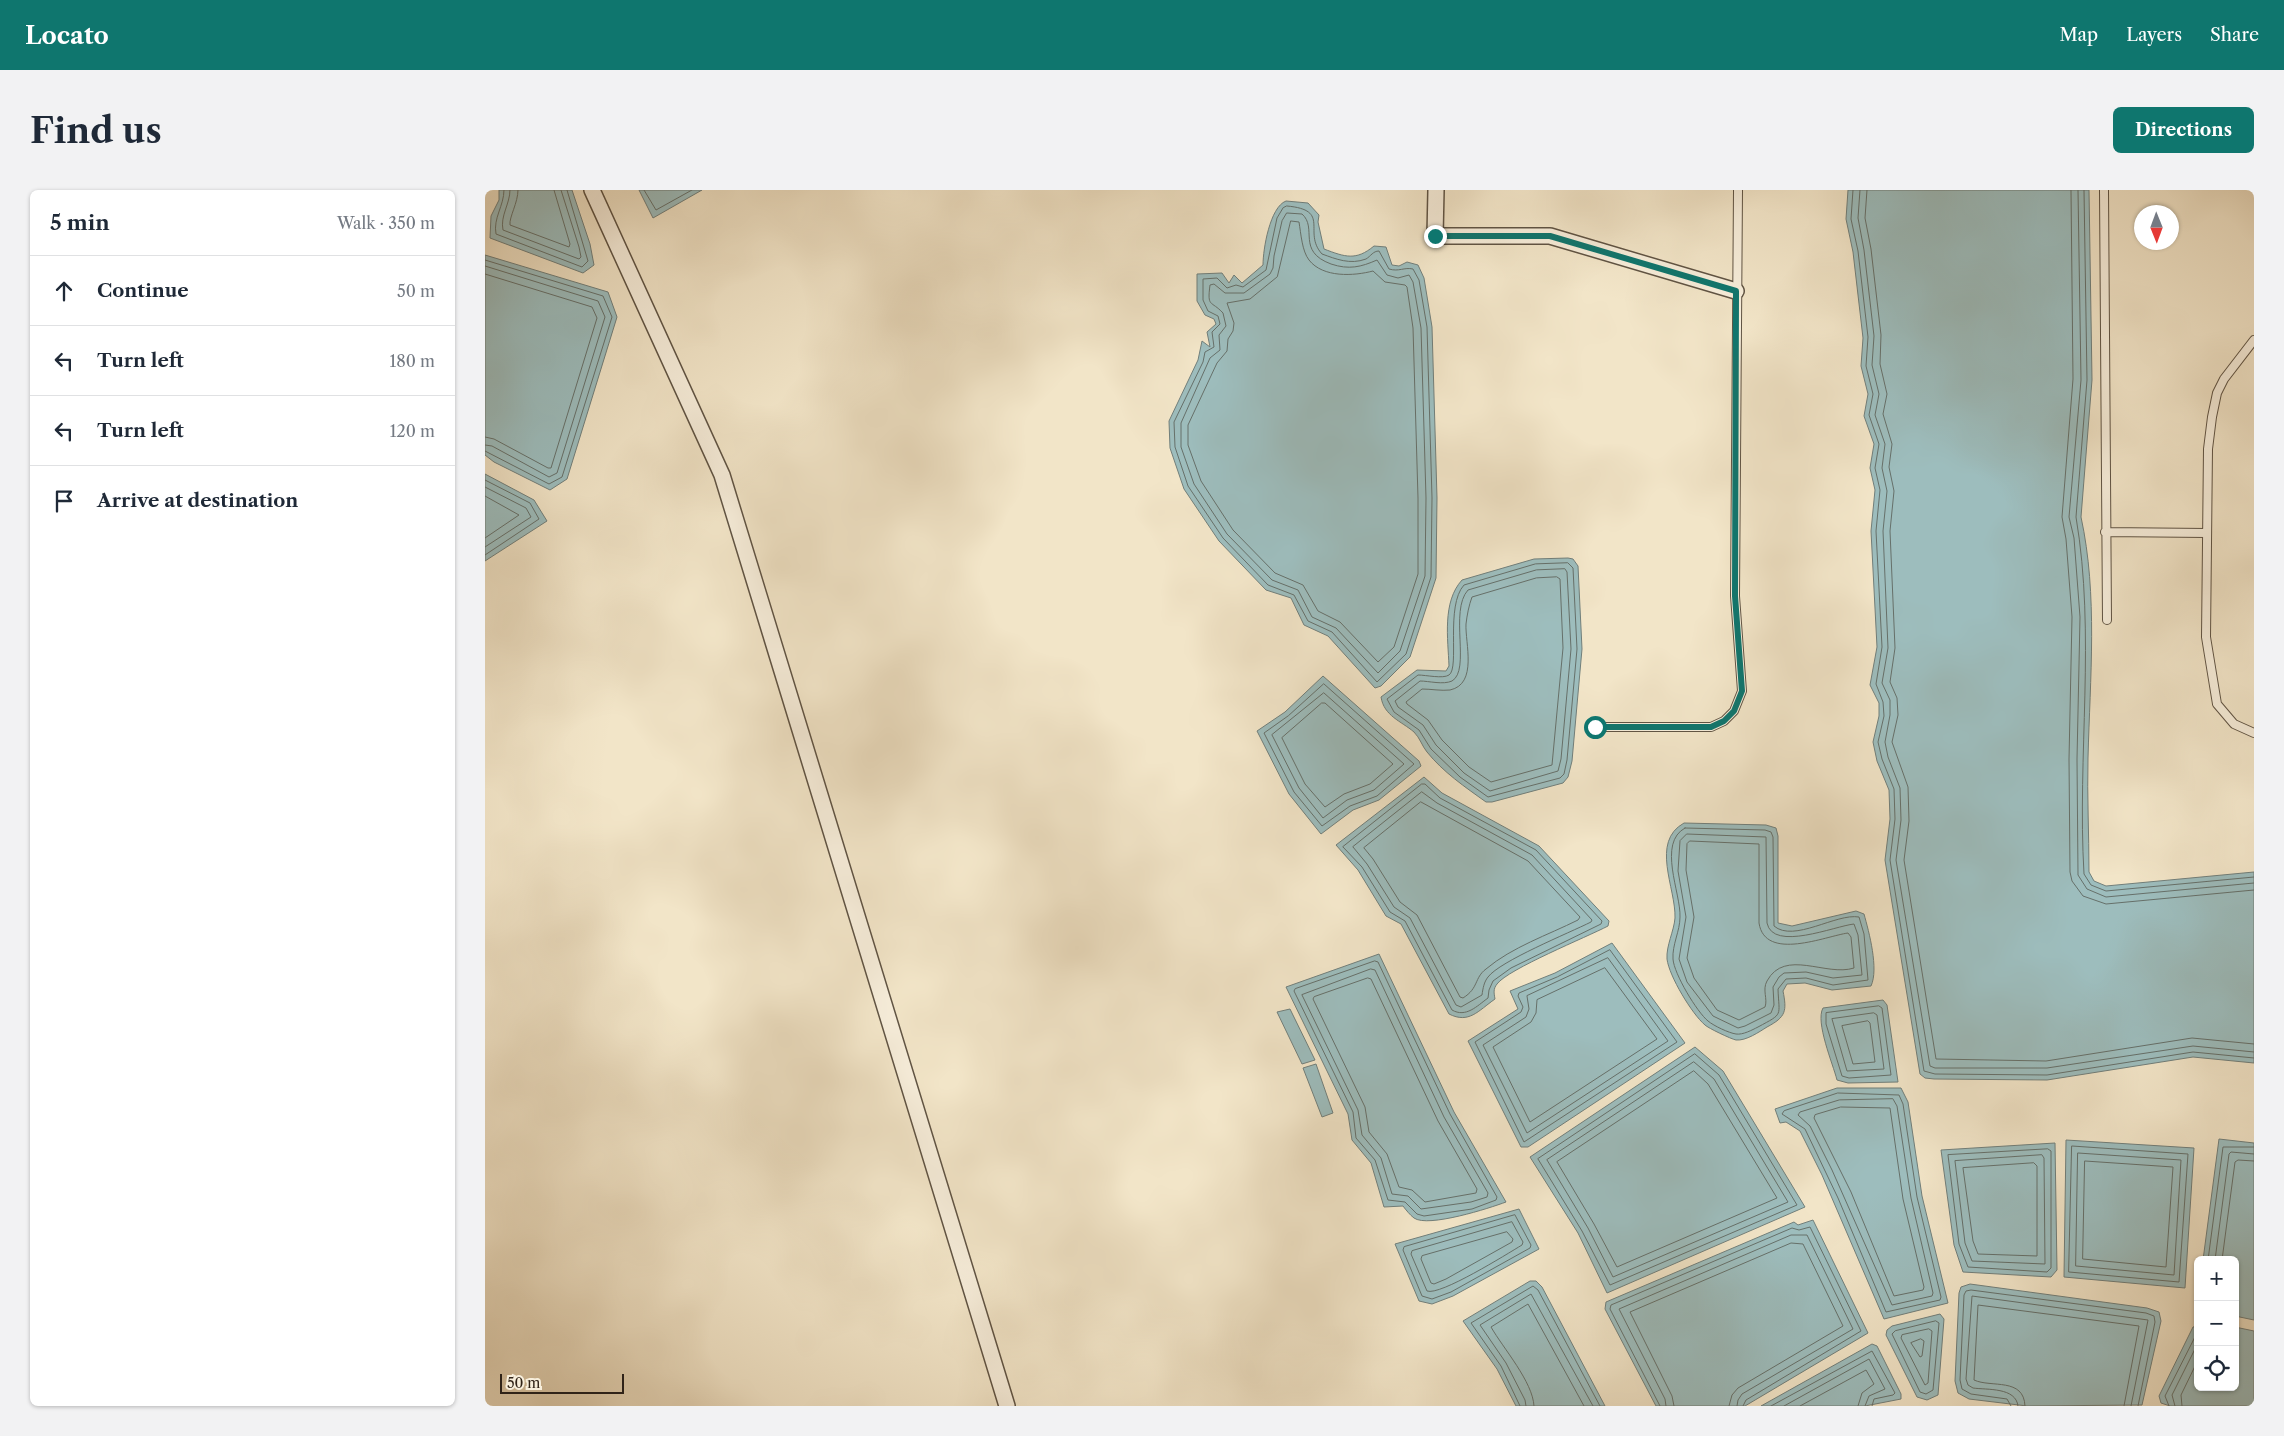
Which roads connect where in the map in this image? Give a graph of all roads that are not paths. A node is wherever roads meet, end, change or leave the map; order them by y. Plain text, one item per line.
1 (592, 190) edge
2 (1437, 190) edge
3 (1738, 190) edge
4 (2104, 190) edge
5 (1736, 291) junction
6 (2254, 340) edge
7 (2105, 532) junction
8 (2207, 533) junction
9 (2107, 620) dead end
10 (1595, 727) dead end
11 (2254, 733) edge
12 (1007, 1406) edge

1 - 12 street
2 - 5 street
3 - 5 lane
4 - 7 lane
5 - 10 lane
6 - 8 lane
7 - 8 lane
7 - 9 lane
8 - 11 lane

